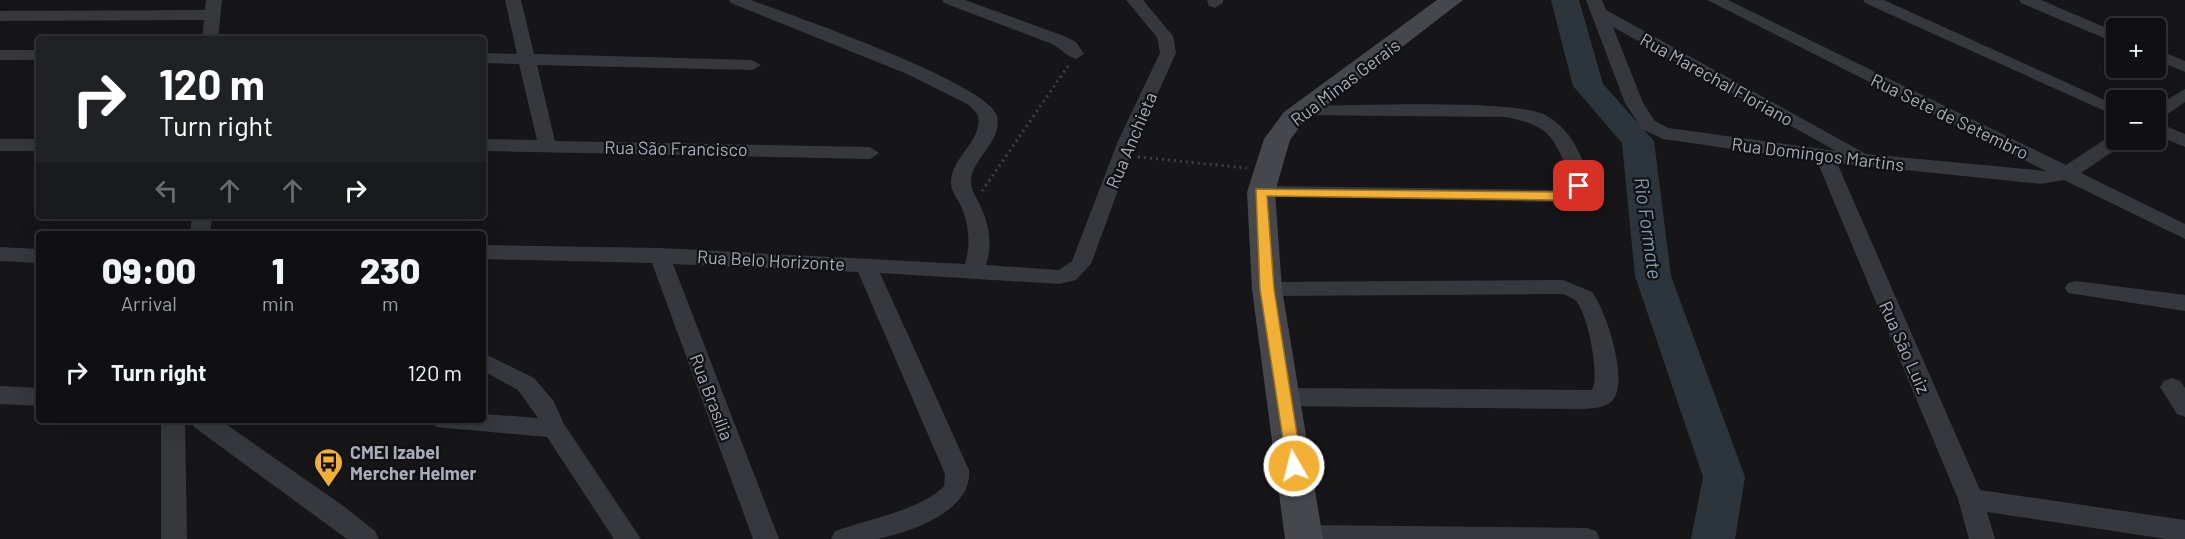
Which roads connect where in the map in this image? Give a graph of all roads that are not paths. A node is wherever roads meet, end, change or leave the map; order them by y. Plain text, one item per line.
1 (513, 0) edge
2 (737, 0) edge
3 (950, 0) edge
4 (1134, 0) edge
5 (1452, 0) edge
6 (1715, 0) edge
7 (1871, 0) edge
8 (2027, 0) edge
9 (1596, 6) edge
10 (213, 8) edge
11 (0, 16) edge
12 (2106, 34) edge
13 (210, 36) edge
14 (1076, 54) road end
15 (0, 55) edge
16 (36, 55) edge
17 (486, 58) edge
18 (2166, 58) edge
19 (526, 59) junction
20 (752, 64) dead end
21 (2185, 67) edge
22 (2185, 94) edge
23 (2106, 106) edge
24 (2166, 107) edge
25 (1303, 111) junction
26 (2166, 132) edge
27 (2185, 141) edge
28 (547, 144) junction
29 (0, 145) edge
30 (36, 145) edge
31 (486, 145) edge
32 (2106, 147) edge
33 (870, 153) dead end
34 (1824, 156) junction
35 (1868, 161) junction
36 (2066, 174) junction
37 (1263, 181) junction
38 (2185, 232) edge
39 (486, 252) edge
40 (0, 255) edge
41 (659, 255) junction
42 (36, 256) edge
43 (866, 264) junction
44 (974, 271) junction
45 (1059, 277) joint
46 (2076, 288) dead end
47 (1267, 289) junction
48 (2185, 303) edge
49 (486, 363) edge
50 (2172, 387) dead end
51 (0, 395) edge
52 (36, 397) edge
53 (1283, 397) junction
54 (2185, 408) edge
55 (173, 423) edge
56 (206, 423) edge
57 (485, 423) edge
58 (554, 428) junction
59 (1971, 499) junction
60 (2185, 531) edge
61 (359, 536) edge
62 (1304, 538) edge
63 (174, 539) edge
64 (628, 539) edge
65 (766, 539) edge
66 (844, 539) edge
67 (1587, 539) edge
68 (1982, 539) edge

1 - 19 street
2 - 44 street
3 - 14 street
4 - 45 street, Rua Anchieta
5 - 25 street, Rua Minas Gerais
6 - 36 street, Rua Sete de Setembro
7 - 23 street
8 - 12 street
9 - 34 street, Rua Domingos Martins
9 - 35 street, Rua Marechal Floriano
10 - 11 street
10 - 13 street
15 - 16 street
17 - 19 street
18 - 21 street
19 - 20 street
19 - 28 street
22 - 24 street
25 - 37 street, Rua Minas Gerais
25 - 37 street
26 - 27 street
28 - 31 street, Rua São Francisco
28 - 33 street, Rua São Francisco
29 - 30 street
32 - 36 street, Rua Domingos Martins
34 - 35 street, Rua Domingos Martins
34 - 59 street, Rua São Luiz
35 - 36 street, Rua Domingos Martins
36 - 38 street, Rua Sete de Setembro
37 - 47 street, Rua Minas Gerais
39 - 41 street, Rua Belo Horizonte
40 - 42 street
41 - 43 street, Rua Belo Horizonte
41 - 65 street, Rua Brasília
43 - 44 street, Rua Belo Horizonte
43 - 66 street
44 - 45 street, Rua Belo Horizonte
46 - 48 street
47 - 53 street, Rua Minas Gerais
47 - 53 street
49 - 58 street
50 - 54 street
51 - 52 street
53 - 62 street, Rua Minas Gerais
55 - 63 street
56 - 61 street
57 - 58 street
58 - 64 street
59 - 60 street
59 - 68 street, Rua São Luiz
62 - 67 street

